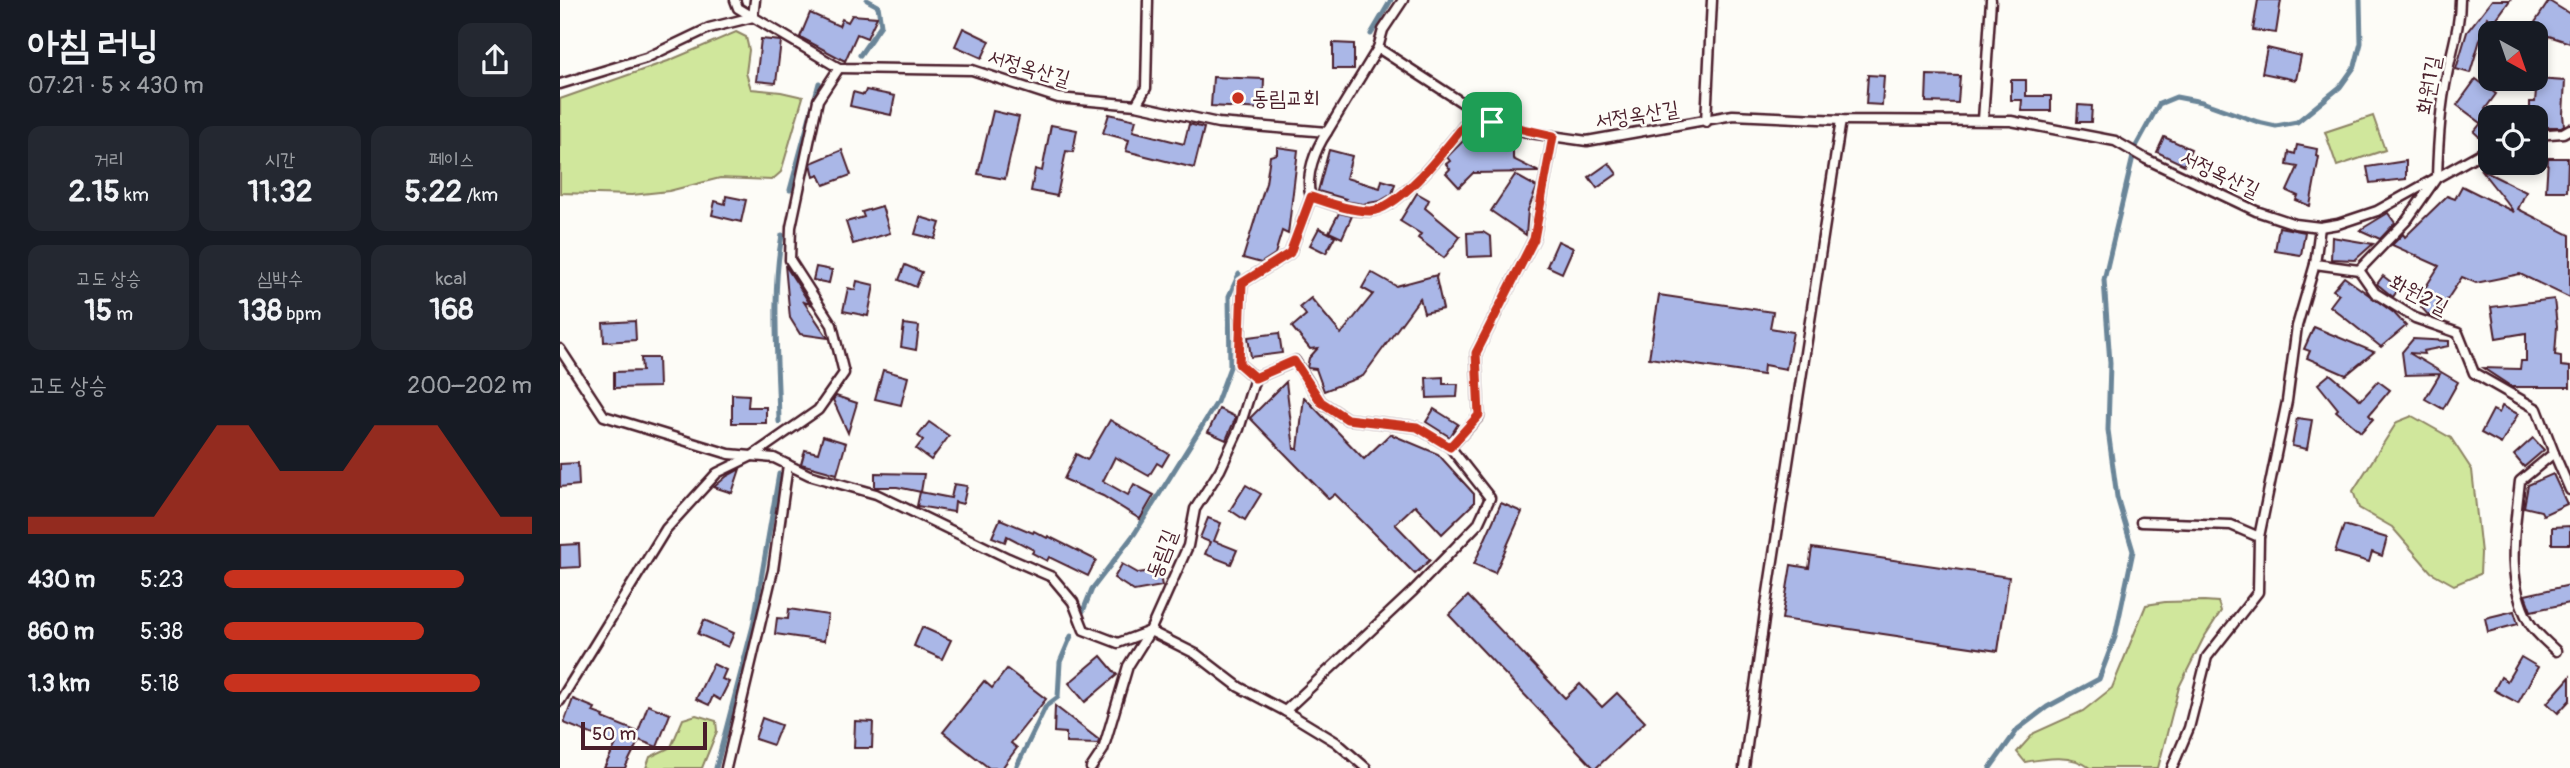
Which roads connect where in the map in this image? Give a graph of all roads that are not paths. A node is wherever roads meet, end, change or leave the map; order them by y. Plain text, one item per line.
1 (735, 0) edge
2 (755, 0) edge
3 (1148, 0) edge
4 (1403, 0) edge
5 (1713, 0) edge
6 (1991, 0) edge
7 (2460, 0) edge
8 (752, 17) junction
9 (1378, 48) junction
10 (839, 68) junction
11 (560, 84) edge
12 (1136, 105) junction
13 (1476, 111) junction
14 (1841, 120) junction
15 (1983, 120) junction
16 (1706, 122) junction
17 (2570, 129) edge
18 (1328, 132) junction
19 (2548, 134) edge
20 (1553, 136) junction
21 (2478, 155) edge
22 (2437, 177) junction
23 (1311, 197) junction
24 (2320, 227) junction
25 (2315, 264) junction
26 (2359, 271) junction
27 (560, 349) edge
28 (1255, 378) junction
29 (1450, 447) junction
30 (2554, 453) junction
31 (752, 456) junction
32 (788, 465) junction
33 (2570, 491) edge
34 (2141, 522) dead end
35 (2259, 537) junction
36 (1150, 631) junction
37 (2556, 650) dead end
38 (560, 701) edge
39 (1285, 711) junction
40 (726, 768) edge
41 (1091, 768) edge
42 (1366, 768) edge
43 (1744, 768) edge
44 (2172, 768) edge

1 - 8 lane, 서정옥산길
2 - 8 lane
3 - 12 lane
4 - 9 lane
5 - 16 lane
6 - 15 lane
7 - 22 lane, 화원1길
8 - 10 lane, 서정옥산길
8 - 11 lane
9 - 13 lane, 서정옥산길
9 - 18 lane
10 - 12 lane, 서정옥산길
10 - 31 lane
12 - 18 lane, 서정옥산길
13 - 20 lane, 서정옥산길
13 - 23 lane
14 - 15 lane, 서정옥산길
14 - 16 lane, 서정옥산길
14 - 43 lane
15 - 24 lane, 서정옥산길
16 - 20 lane, 서정옥산길
17 - 19 lane
18 - 23 lane
20 - 29 lane
21 - 22 lane, 서정옥산길
22 - 24 lane, 서정옥산길
22 - 26 lane, 화원2길
23 - 28 lane
24 - 25 lane
25 - 26 lane
25 - 35 lane
26 - 30 lane, 화원2길
27 - 31 lane
28 - 29 lane
28 - 36 lane, 동림길
29 - 39 lane
30 - 33 lane, 화원2길
30 - 37 lane
31 - 32 lane
31 - 38 lane
32 - 36 lane
32 - 40 lane
34 - 35 lane
35 - 44 lane
36 - 39 lane
36 - 41 lane, 동림길
39 - 42 lane

